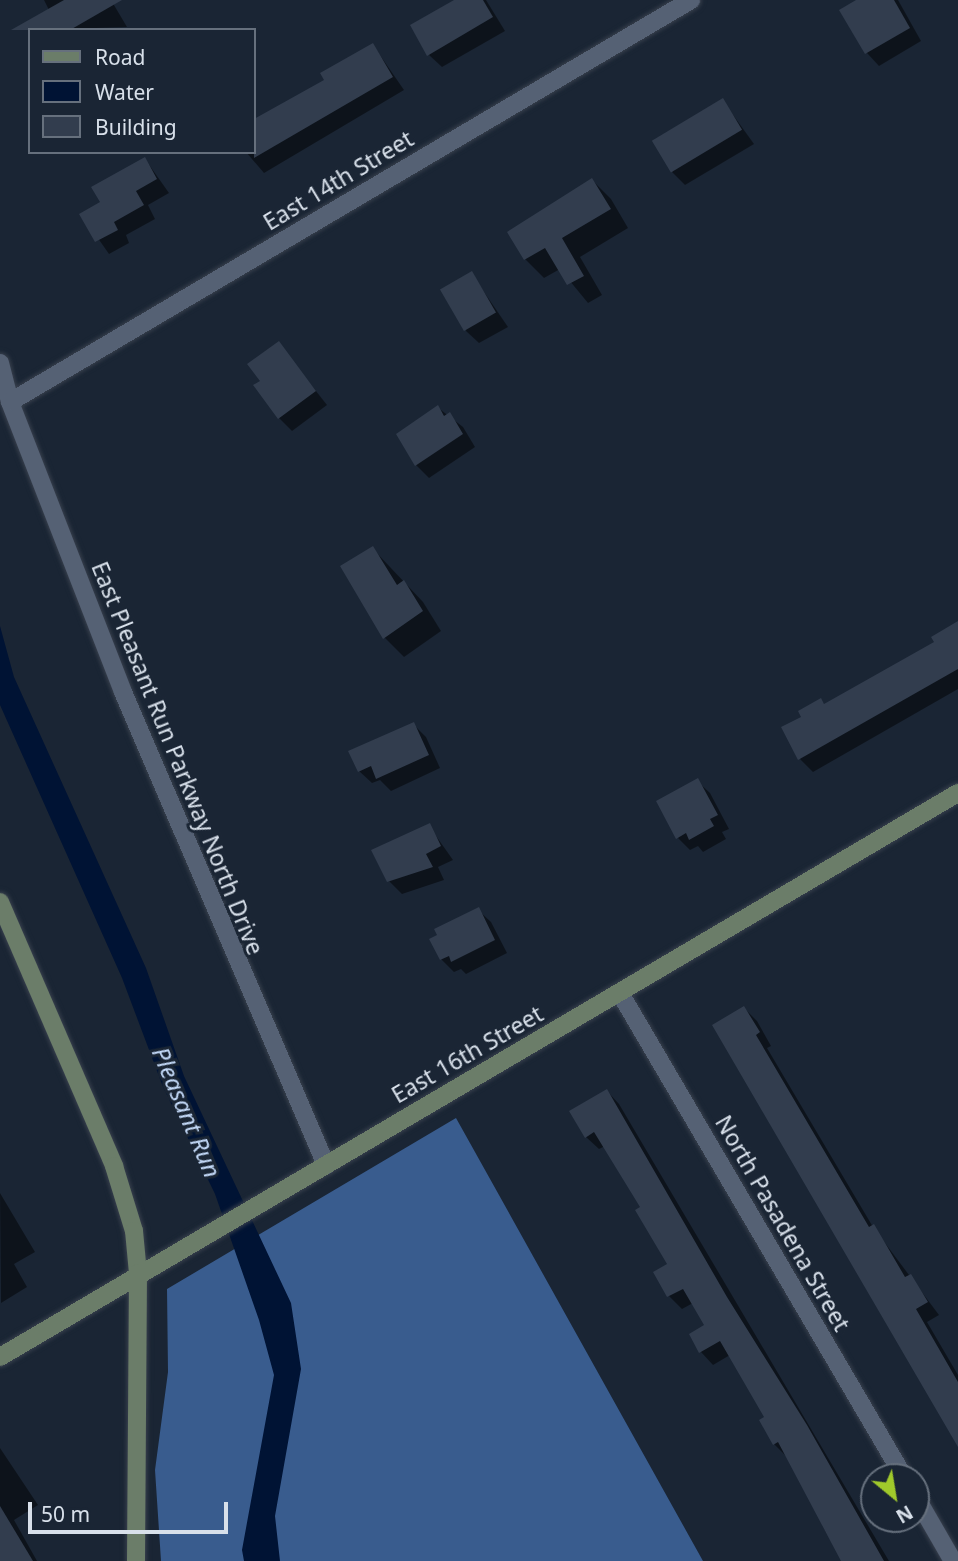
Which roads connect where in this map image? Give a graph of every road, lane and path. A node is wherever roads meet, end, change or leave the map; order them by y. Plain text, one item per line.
1 (691, 0) edge
2 (0, 363) edge
3 (10, 402) junction
4 (958, 793) edge
5 (0, 902) edge
6 (620, 993) junction
7 (326, 1165) junction
8 (138, 1273) junction
9 (0, 1357) edge
10 (896, 1463) edge
11 (930, 1521) edge
12 (136, 1561) edge
13 (953, 1561) edge

1 - 3 street, East 14th Street
2 - 3 street, East Pleasant Run Parkway North Drive
3 - 7 street, East Pleasant Run Parkway North Drive
4 - 6 street, East 16th Street
5 - 8 street
6 - 7 street, East 16th Street
6 - 10 street, North Pasadena Street
7 - 8 street, East 16th Street
8 - 9 street, East 16th Street
8 - 12 street
11 - 13 street

